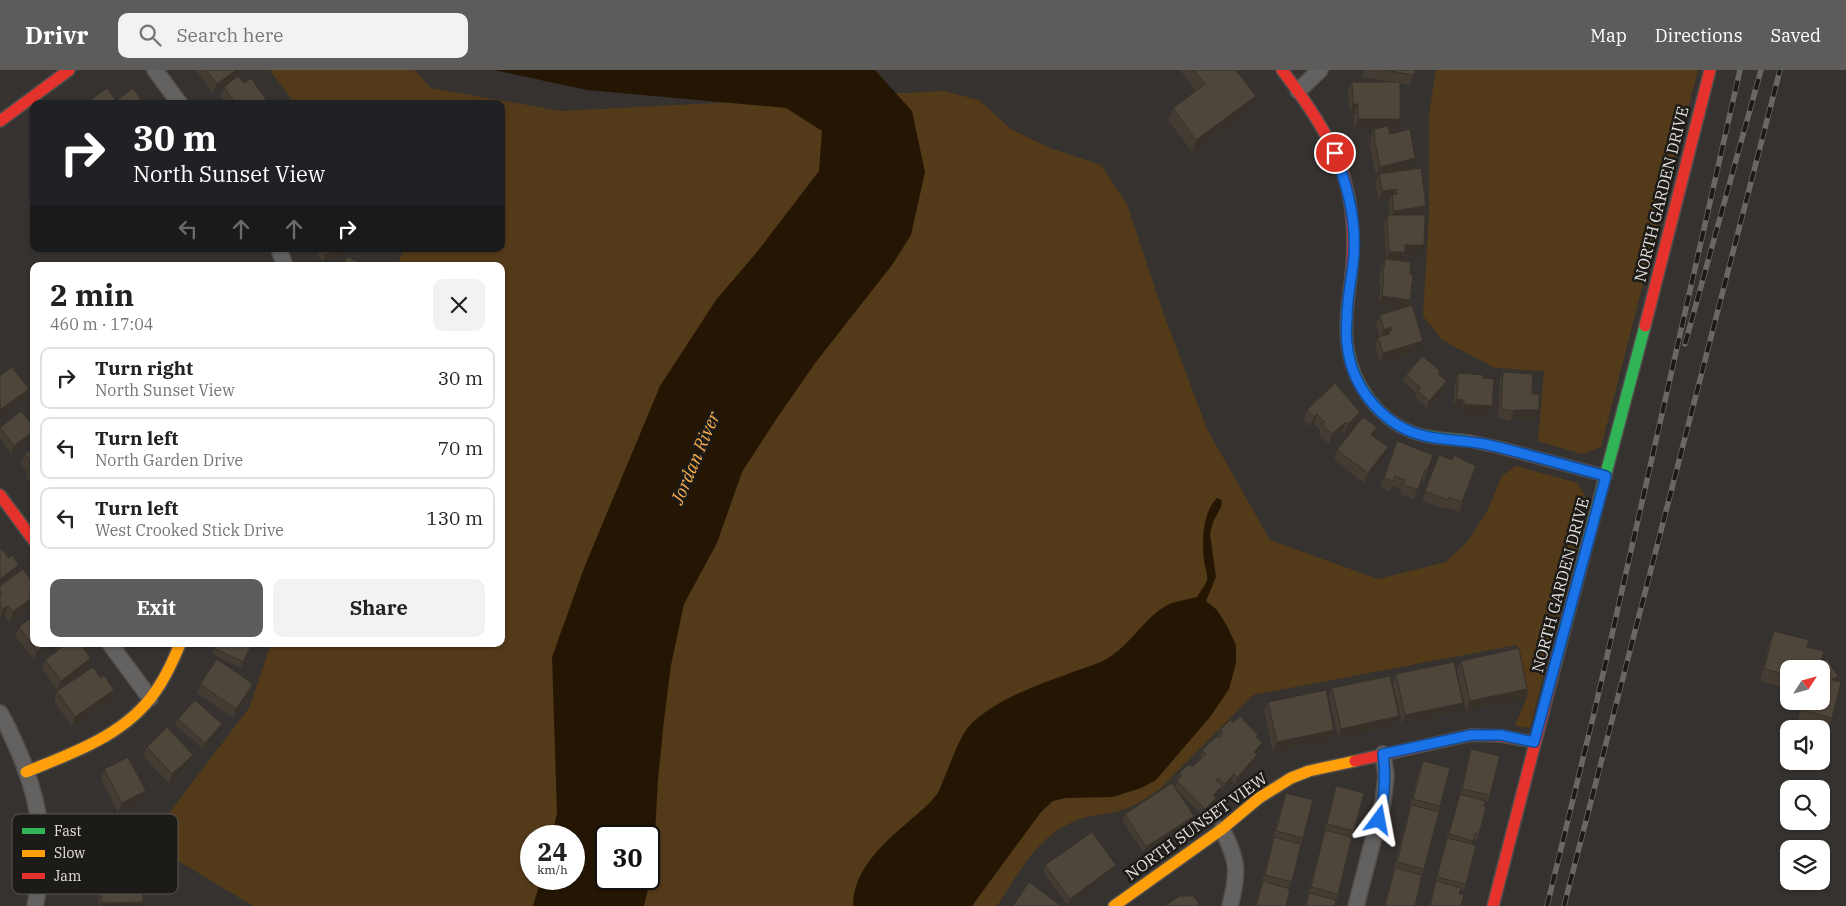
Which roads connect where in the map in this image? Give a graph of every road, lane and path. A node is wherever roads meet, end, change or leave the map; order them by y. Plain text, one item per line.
1 (69, 70) edge
2 (155, 70) edge
3 (1282, 70) edge
4 (1320, 70) edge
5 (1710, 70) edge
6 (1298, 91) junction
7 (177, 100) edge
8 (0, 121) edge
9 (1606, 476) junction
10 (0, 495) edge
11 (30, 535) edge
12 (112, 647) edge
13 (179, 647) edge
14 (150, 698) junction
15 (0, 713) edge
16 (1534, 742) junction
17 (1383, 754) junction
18 (26, 772) junction
19 (38, 814) edge
20 (1222, 829) junction
21 (1114, 906) edge
22 (1230, 906) edge
23 (1356, 906) edge
24 (1493, 906) edge

1 - 8 street
2 - 7 street
3 - 6 street
4 - 6 street
5 - 9 street, NORTH GARDEN DRIVE
6 - 9 street
9 - 16 street, NORTH GARDEN DRIVE
10 - 11 street
12 - 14 street
13 - 14 street
14 - 18 street
15 - 18 street
16 - 17 street, NORTH SUNSET VIEW
16 - 24 street, NORTH GARDEN DRIVE
17 - 20 street, NORTH SUNSET VIEW
17 - 23 street
18 - 19 street
20 - 21 street, NORTH SUNSET VIEW
20 - 22 street

